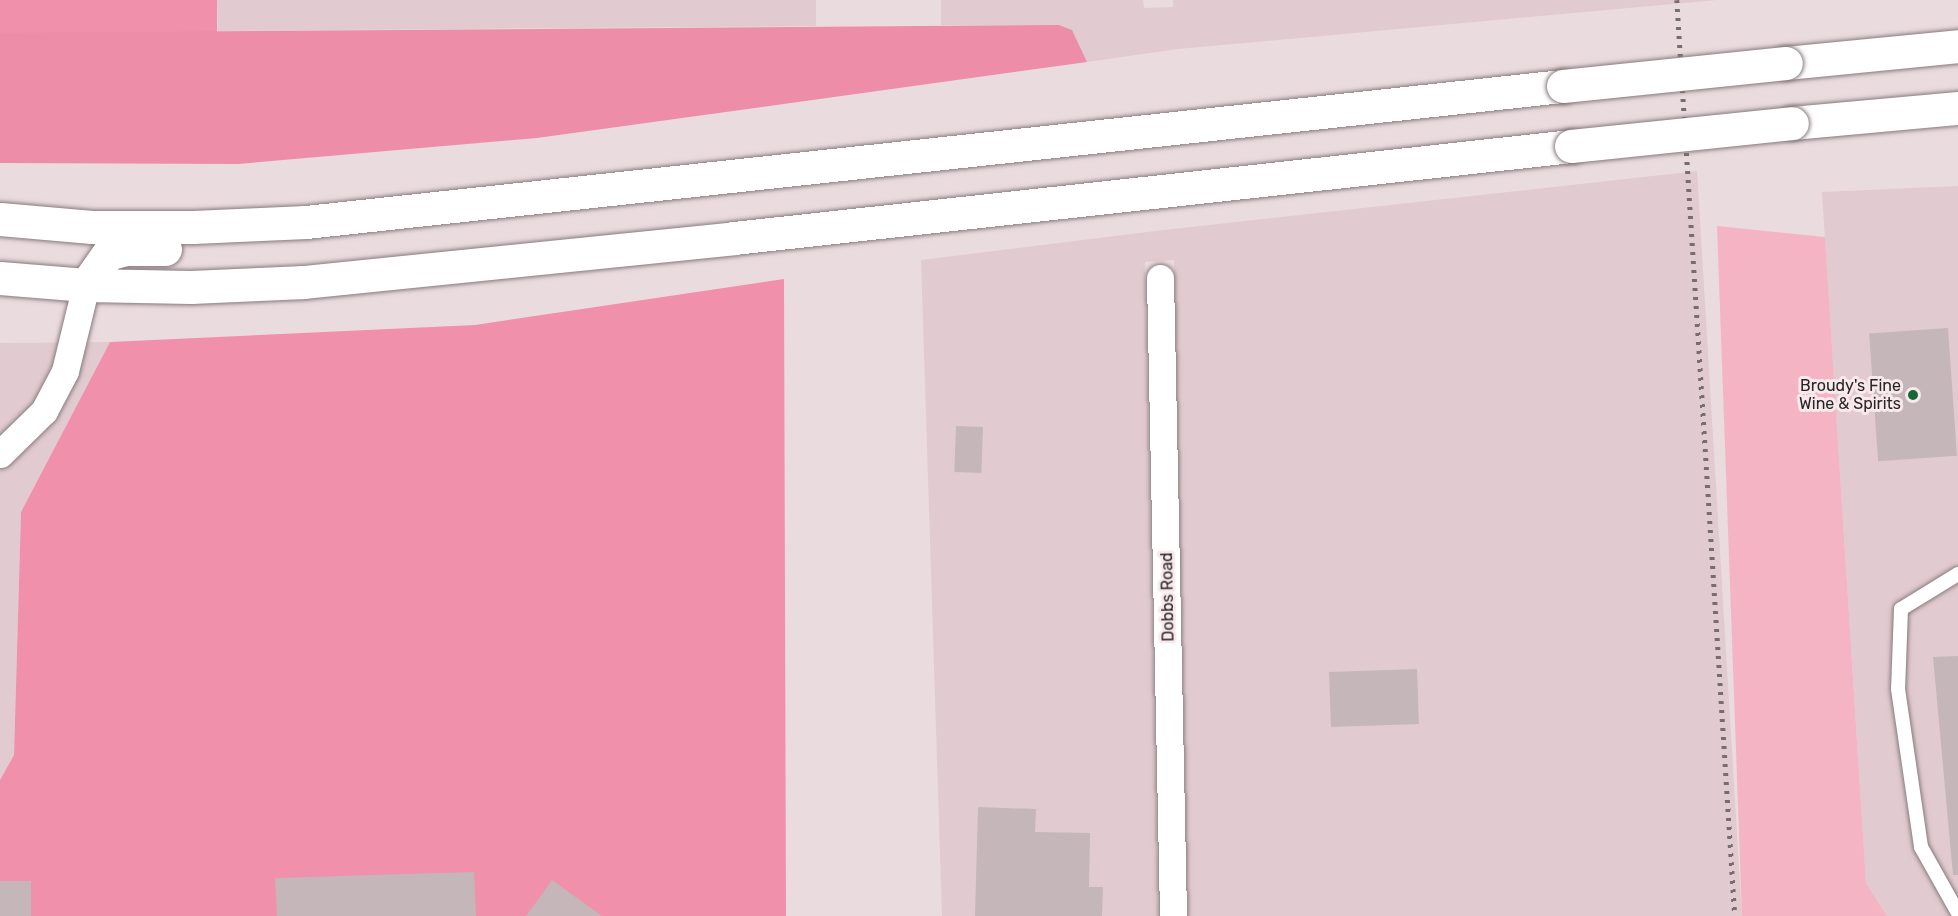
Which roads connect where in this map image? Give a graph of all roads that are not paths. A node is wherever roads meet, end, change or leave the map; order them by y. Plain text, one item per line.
1 (1958, 46) edge
2 (1958, 108) edge
3 (341, 218) junction
4 (0, 219) edge
5 (0, 278) edge
6 (1160, 278) dead end
7 (86, 285) junction
8 (0, 454) edge
9 (1958, 574) edge
10 (1958, 913) edge
11 (1173, 916) edge

1 - 3 main road, bridge
2 - 7 main road, bridge
3 - 4 main road
3 - 7 main road
5 - 7 main road
6 - 11 street, Dobbs Road
7 - 8 street
9 - 10 lane

